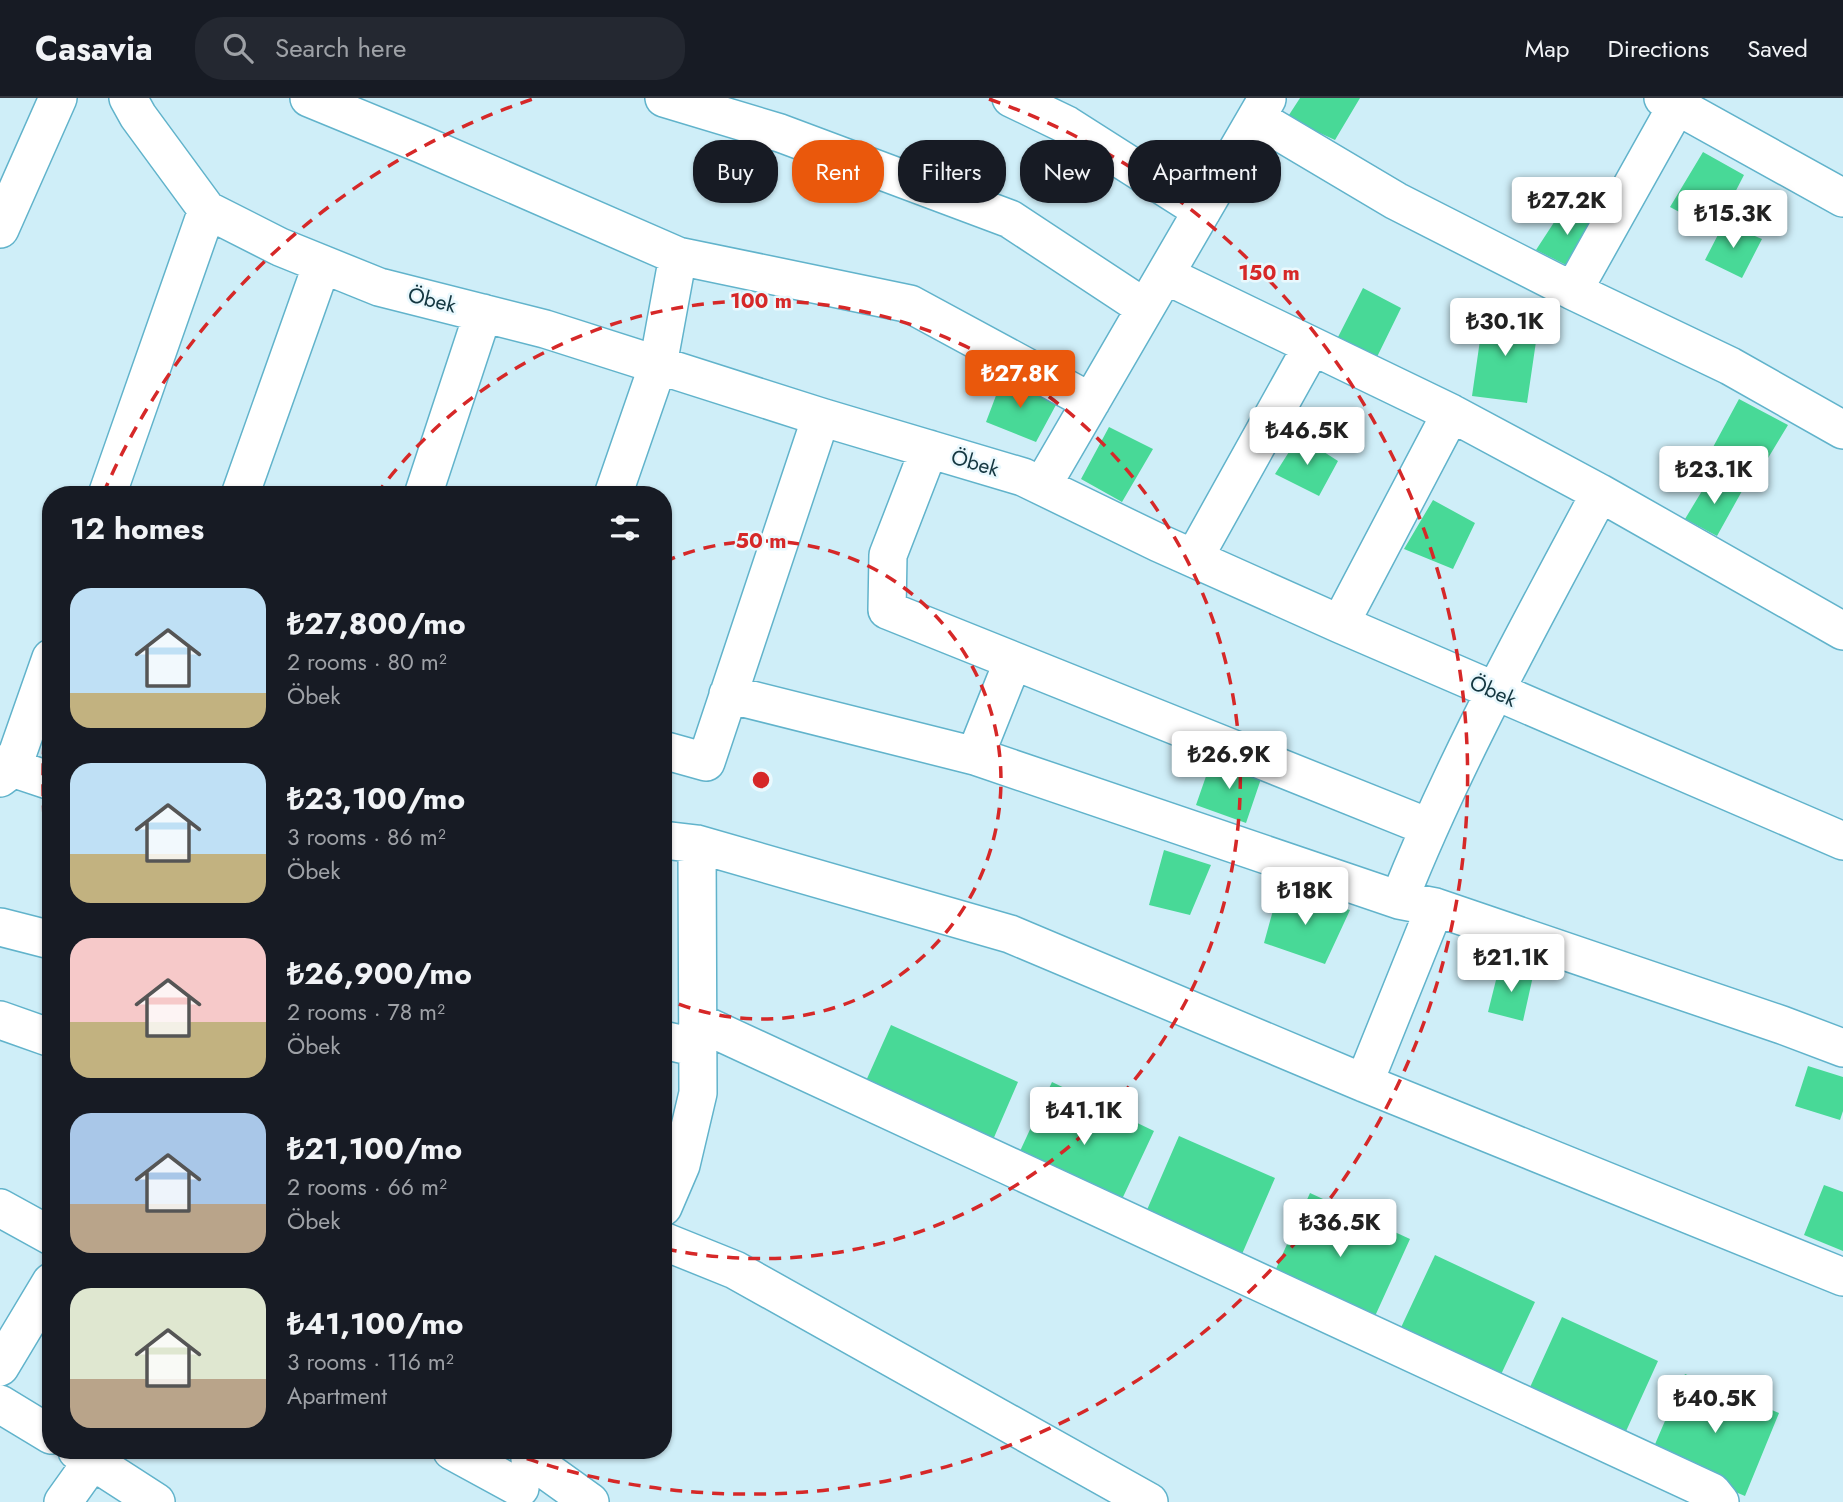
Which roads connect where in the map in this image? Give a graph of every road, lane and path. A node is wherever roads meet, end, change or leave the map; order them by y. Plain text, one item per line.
1 (58, 98) edge
2 (128, 98) edge
3 (309, 98) edge
4 (664, 98) edge
5 (1011, 98) edge
6 (1674, 101) edge
7 (1262, 108) edge
8 (1843, 198) edge
9 (206, 210) junction
10 (1202, 211) junction
11 (0, 229) edge
12 (678, 256) junction
13 (322, 264) junction
14 (1164, 275) junction
15 (1573, 291) junction
16 (1145, 308) junction
17 (483, 313) junction
18 (1312, 346) junction
19 (658, 365) junction
20 (1091, 402) junction
21 (1451, 413) junction
22 (821, 417) junction
23 (1843, 430) edge
24 (929, 449) junction
25 (110, 486) edge
26 (243, 486) edge
27 (426, 486) edge
28 (616, 486) edge
29 (1042, 486) junction
30 (1600, 493) junction
31 (1194, 558) junction
32 (1839, 621) edge
33 (1340, 624) junction
34 (1013, 661) junction
35 (42, 680) edge
36 (1494, 691) junction
37 (729, 694) junction
38 (672, 753) edge
39 (975, 756) junction
40 (4, 771) edge
41 (42, 779) edge
42 (1428, 827) junction
43 (1843, 841) edge
44 (680, 842) edge
45 (1399, 900) junction
46 (1435, 907) junction
47 (0, 927) edge
48 (42, 938) edge
49 (0, 1020) edge
50 (42, 1035) edge
51 (698, 1035) junction
52 (672, 1039) edge
53 (1843, 1048) edge
54 (1364, 1083) junction
55 (672, 1186) edge
56 (0, 1208) edge
57 (42, 1231) edge
58 (672, 1245) edge
59 (1843, 1277) edge
60 (42, 1297) edge
61 (0, 1367) edge
62 (0, 1405) edge
63 (42, 1430) edge
64 (83, 1459) edge
65 (91, 1459) edge
66 (476, 1459) edge
67 (525, 1475) edge
68 (64, 1502) edge
69 (156, 1502) edge
70 (590, 1502) edge
71 (1149, 1502) edge
72 (1720, 1502) edge

1 - 11 street
2 - 9 street, Öbek
3 - 12 street
4 - 16 street
5 - 10 street
6 - 8 street
6 - 15 street
7 - 10 street
7 - 15 street
9 - 13 street, Öbek
9 - 25 street
10 - 14 street
12 - 19 street
12 - 20 street
13 - 17 street, Öbek
13 - 26 street
14 - 16 street
14 - 18 street
15 - 23 street
16 - 20 street
17 - 19 street, Öbek
17 - 27 street
18 - 21 street
18 - 31 street
19 - 22 street, Öbek
19 - 28 street
20 - 29 street
21 - 30 street
21 - 33 street
22 - 24 street, Öbek
22 - 37 street
24 - 29 street, Öbek
24 - 34 street
29 - 31 street, Öbek
30 - 32 street
30 - 36 street
31 - 33 street, Öbek
33 - 36 street, Öbek
34 - 39 street
34 - 42 street
35 - 40 street
36 - 42 street
36 - 43 street, Öbek
37 - 38 street
37 - 39 street
39 - 45 street
40 - 41 street
42 - 45 street
44 - 51 street
44 - 54 street
45 - 46 street
46 - 53 street
46 - 54 street
47 - 48 street
49 - 50 street
51 - 52 street
51 - 55 street
51 - 72 street
54 - 59 street
56 - 57 street
58 - 71 street
60 - 61 street
62 - 63 street
64 - 68 street
65 - 69 street
66 - 67 street
67 - 70 street

